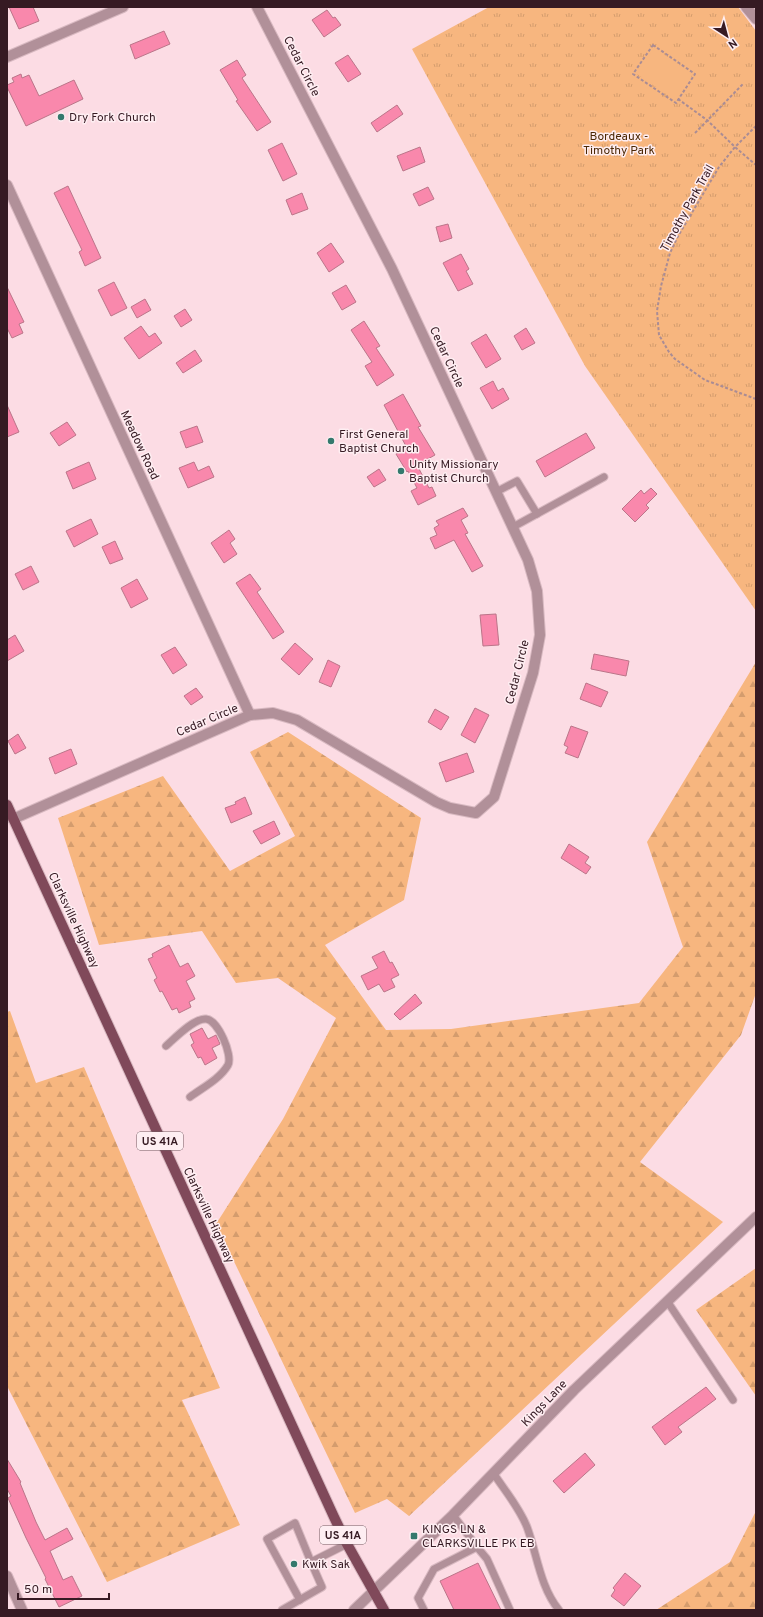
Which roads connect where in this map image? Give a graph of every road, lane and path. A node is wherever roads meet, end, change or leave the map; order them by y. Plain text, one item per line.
1 (123, 7) edge
2 (257, 7) edge
3 (746, 7) edge
4 (756, 19) edge
5 (7, 57) edge
6 (744, 84) dead end
7 (678, 99) junction
8 (707, 120) junction
9 (756, 126) edge
10 (695, 133) dead end
11 (735, 147) junction
12 (756, 165) edge
13 (7, 185) edge
14 (756, 399) edge
15 (604, 477) dead end
16 (496, 492) junction
17 (537, 514) junction
18 (513, 527) junction
19 (250, 715) junction
20 (7, 805) edge
21 (13, 819) junction
22 (166, 1046) dead end
23 (190, 1096) dead end
24 (756, 1217) edge
25 (667, 1301) junction
26 (733, 1400) dead end
27 (494, 1474) junction
28 (453, 1516) junction
29 (347, 1544) junction
30 (477, 1546) junction
31 (312, 1562) junction
32 (7, 1576) edge
33 (374, 1592) junction
34 (300, 1600) junction
35 (22, 1610) edge
36 (282, 1610) edge
37 (354, 1610) edge
38 (384, 1610) edge
39 (424, 1610) edge
40 (510, 1610) edge
41 (559, 1610) edge

1 - 5 street
2 - 16 street, Cedar Circle
3 - 4 street
6 - 8 path
7 - 7 path
7 - 8 path
8 - 10 path
8 - 11 path
9 - 11 path, Timothy Park Trail
11 - 12 path
11 - 14 path, Timothy Park Trail
13 - 19 street, Meadow Road
15 - 17 lane
16 - 17 lane
16 - 18 street, Cedar Circle
17 - 18 lane
18 - 19 street, Cedar Circle
19 - 21 street, Cedar Circle
20 - 21 main road, Clarksville Highway / US 41A
21 - 29 main road, Clarksville Highway / US 41A
22 - 23 lane
24 - 25 street, Kings Lane
25 - 26 lane
25 - 27 street, Kings Lane
27 - 28 street, Kings Lane
27 - 41 lane
28 - 30 lane
28 - 33 street, Kings Lane
29 - 31 lane
29 - 33 main road, Clarksville Highway / US 41A
30 - 39 lane
30 - 40 lane
31 - 34 lane
31 - 34 lane
32 - 35 street
33 - 37 street, Kings Lane
33 - 38 main road, Clarksville Highway / US 41A
34 - 36 lane

